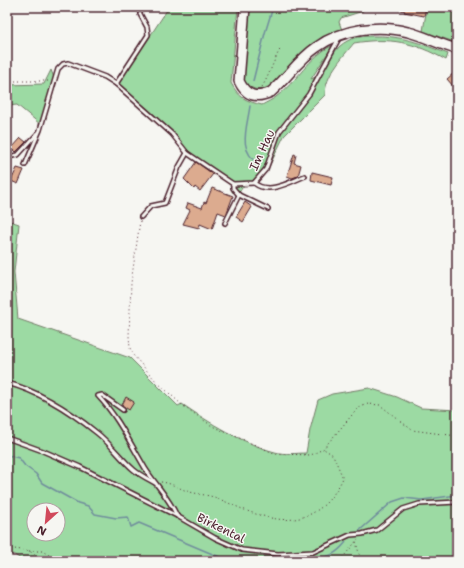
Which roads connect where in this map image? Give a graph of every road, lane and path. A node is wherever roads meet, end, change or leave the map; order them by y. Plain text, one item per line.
1 (245, 7) edge
2 (140, 14) dead end
3 (341, 35) junction
4 (281, 48) dead end
5 (457, 50) edge
6 (7, 81) edge
7 (53, 81) junction
8 (116, 84) junction
9 (257, 96) junction
10 (40, 130) junction
11 (187, 153) junction
12 (7, 157) edge
13 (25, 165) dead end
14 (305, 176) dead end
15 (254, 183) junction
16 (233, 184) junction
17 (239, 195) junction
18 (268, 208) dead end
19 (141, 217) joint
20 (225, 223) dead end
21 (7, 383) edge
22 (123, 410) dead end
23 (457, 436) edge
24 (7, 438) edge
25 (323, 449) junction
26 (155, 483) junction
27 (457, 502) edge
28 (177, 516) junction
29 (362, 534) junction
30 (356, 542) junction
31 (7, 548) edge
32 (29, 551) junction
33 (47, 561) edge
34 (59, 561) edge
35 (340, 561) edge
36 (361, 561) edge

1 - 9 main road
2 - 8 lane
3 - 5 main road
3 - 9 main road
3 - 15 lane, Im Hau
4 - 9 path
6 - 7 path
7 - 8 lane
7 - 10 lane
8 - 11 lane
10 - 12 lane
10 - 13 lane
11 - 16 lane
11 - 19 lane
14 - 15 lane
15 - 16 lane, Im Hau
16 - 17 lane
17 - 18 lane
17 - 20 lane
19 - 25 path
21 - 26 lane
22 - 26 lane
23 - 25 path
24 - 28 lane, Birkental
25 - 26 path
26 - 28 lane
27 - 29 lane, Birkental
28 - 29 lane, Birkental
29 - 30 path
30 - 35 path
30 - 36 path
31 - 32 path
32 - 33 path
32 - 34 path

